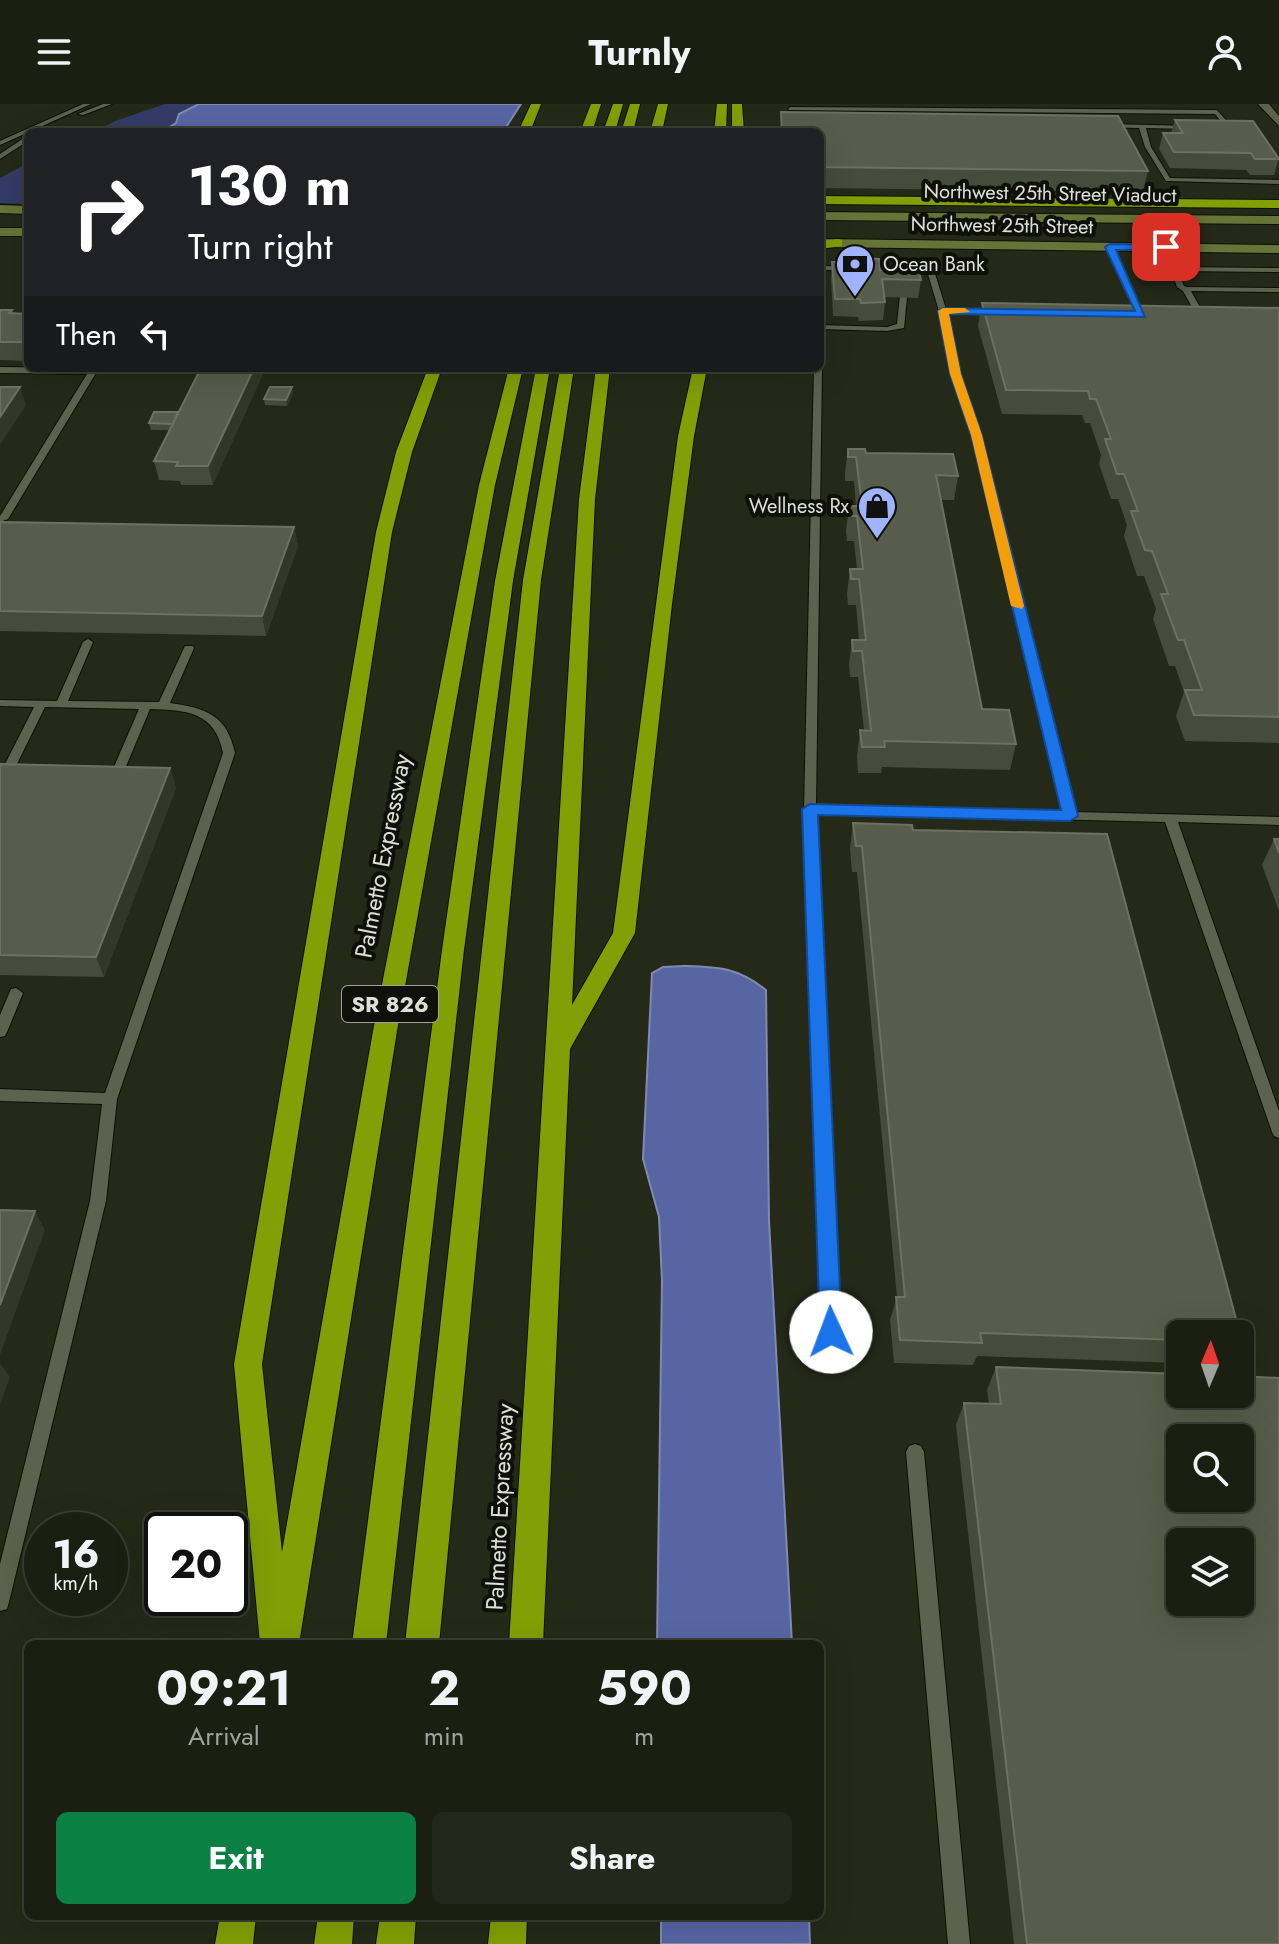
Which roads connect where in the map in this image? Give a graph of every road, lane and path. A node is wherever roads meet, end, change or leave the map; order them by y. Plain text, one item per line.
1 (88, 104) edge
2 (109, 104) edge
3 (536, 104) edge
4 (596, 104) edge
5 (618, 104) edge
6 (635, 104) edge
7 (663, 104) edge
8 (722, 104) edge
9 (737, 104) edge
10 (1211, 104) edge
11 (1263, 104) edge
12 (789, 107) edge
13 (970, 107) edge
14 (1217, 112) junction
15 (791, 121) edge
16 (975, 122) edge
17 (1279, 123) edge
18 (1095, 126) edge
19 (1142, 127) junction
20 (1200, 127) edge
21 (1215, 127) edge
22 (34, 128) edge
23 (51, 128) edge
24 (526, 128) edge
25 (587, 128) edge
26 (610, 128) edge
27 (628, 128) edge
28 (657, 128) edge
29 (720, 128) edge
30 (738, 128) edge
31 (24, 132) edge
32 (24, 141) edge
33 (0, 143) edge
34 (0, 157) edge
35 (1279, 182) edge
36 (824, 200) edge
37 (1279, 204) edge
38 (0, 209) edge
39 (24, 210) edge
40 (824, 214) edge
41 (0, 217) edge
42 (24, 217) edge
43 (1279, 220) edge
44 (24, 223) edge
45 (824, 223) edge
46 (0, 224) edge
47 (0, 232) edge
48 (24, 232) edge
49 (1279, 234) edge
50 (824, 235) edge
51 (824, 244) edge
52 (1110, 247) junction
53 (1279, 249) edge
54 (824, 268) edge
55 (1279, 270) edge
56 (1186, 289) junction
57 (1279, 290) edge
58 (900, 300) edge
59 (943, 311) junction
60 (1004, 312) edge
61 (1126, 314) edge
62 (1141, 315) junction
63 (1156, 315) edge
64 (1186, 315) edge
65 (1201, 316) junction
66 (1216, 316) edge
67 (824, 327) edge
68 (0, 370) edge
69 (24, 370) edge
70 (93, 372) edge
71 (434, 372) edge
72 (515, 372) edge
73 (542, 372) edge
74 (566, 372) edge
75 (603, 372) edge
76 (699, 372) edge
77 (818, 372) edge
78 (0, 519) edge
79 (88, 642) dead end
80 (189, 648) dead end
81 (0, 703) edge
82 (41, 704) junction
83 (61, 704) junction
84 (146, 706) junction
85 (163, 706) junction
86 (6, 774) edge
87 (116, 776) edge
88 (810, 809) junction
89 (1070, 816) junction
90 (1170, 818) junction
91 (1279, 821) edge
92 (16, 993) dead end
93 (0, 1032) edge
94 (559, 1047) junction
95 (0, 1095) edge
96 (110, 1099) junction
97 (1279, 1132) edge
98 (831, 1332) dead end
99 (915, 1452) dead end
100 (0, 1602) edge
101 (275, 1640) edge
102 (283, 1640) edge
103 (369, 1640) edge
104 (422, 1640) edge
105 (526, 1640) edge
106 (237, 1920) edge
107 (336, 1920) edge
108 (398, 1920) edge
109 (509, 1920) edge
110 (234, 1944) edge
111 (333, 1944) edge
112 (395, 1944) edge
113 (507, 1944) edge
114 (959, 1944) edge

1 - 22 lane
2 - 23 lane
3 - 24 highway
4 - 25 highway
5 - 26 highway
6 - 27 highway
7 - 28 highway
8 - 29 highway
9 - 30 highway
10 - 14 lane
11 - 17 street
12 - 13 lane
12 - 15 lane
13 - 14 lane
13 - 16 lane
14 - 21 lane
18 - 19 lane
19 - 20 lane
19 - 35 lane
31 - 33 lane
32 - 34 lane
36 - 37 highway
38 - 39 main road
40 - 43 main road, Northwest 25th Street
41 - 42 main road
43 - 45 main road, Northwest 25th Street Viaduct
44 - 46 main road
47 - 48 main road
49 - 50 main road
51 - 52 main road, Northwest 25th Street
52 - 53 main road, Northwest 25th Street
52 - 62 lane
54 - 59 lane
55 - 56 lane
56 - 57 lane
56 - 65 lane
58 - 67 lane
59 - 60 lane
59 - 89 lane
61 - 62 lane
62 - 63 lane
64 - 65 lane
65 - 66 lane
68 - 69 lane
70 - 78 lane
71 - 101 highway
72 - 102 highway, Palmetto Expressway / SR 826
73 - 103 highway
74 - 104 highway
75 - 94 highway, Palmetto Expressway
76 - 94 highway
77 - 88 lane
79 - 83 lane
80 - 85 lane
81 - 82 lane
82 - 83 lane
82 - 86 lane
83 - 84 lane
84 - 85 lane
84 - 87 lane
85 - 96 lane
88 - 89 lane
88 - 98 lane
89 - 90 lane
90 - 91 lane
90 - 97 lane
92 - 93 lane
94 - 105 highway, Palmetto Expressway
95 - 96 lane
96 - 100 lane
99 - 114 lane
106 - 110 highway
107 - 111 highway
108 - 112 highway
109 - 113 highway

